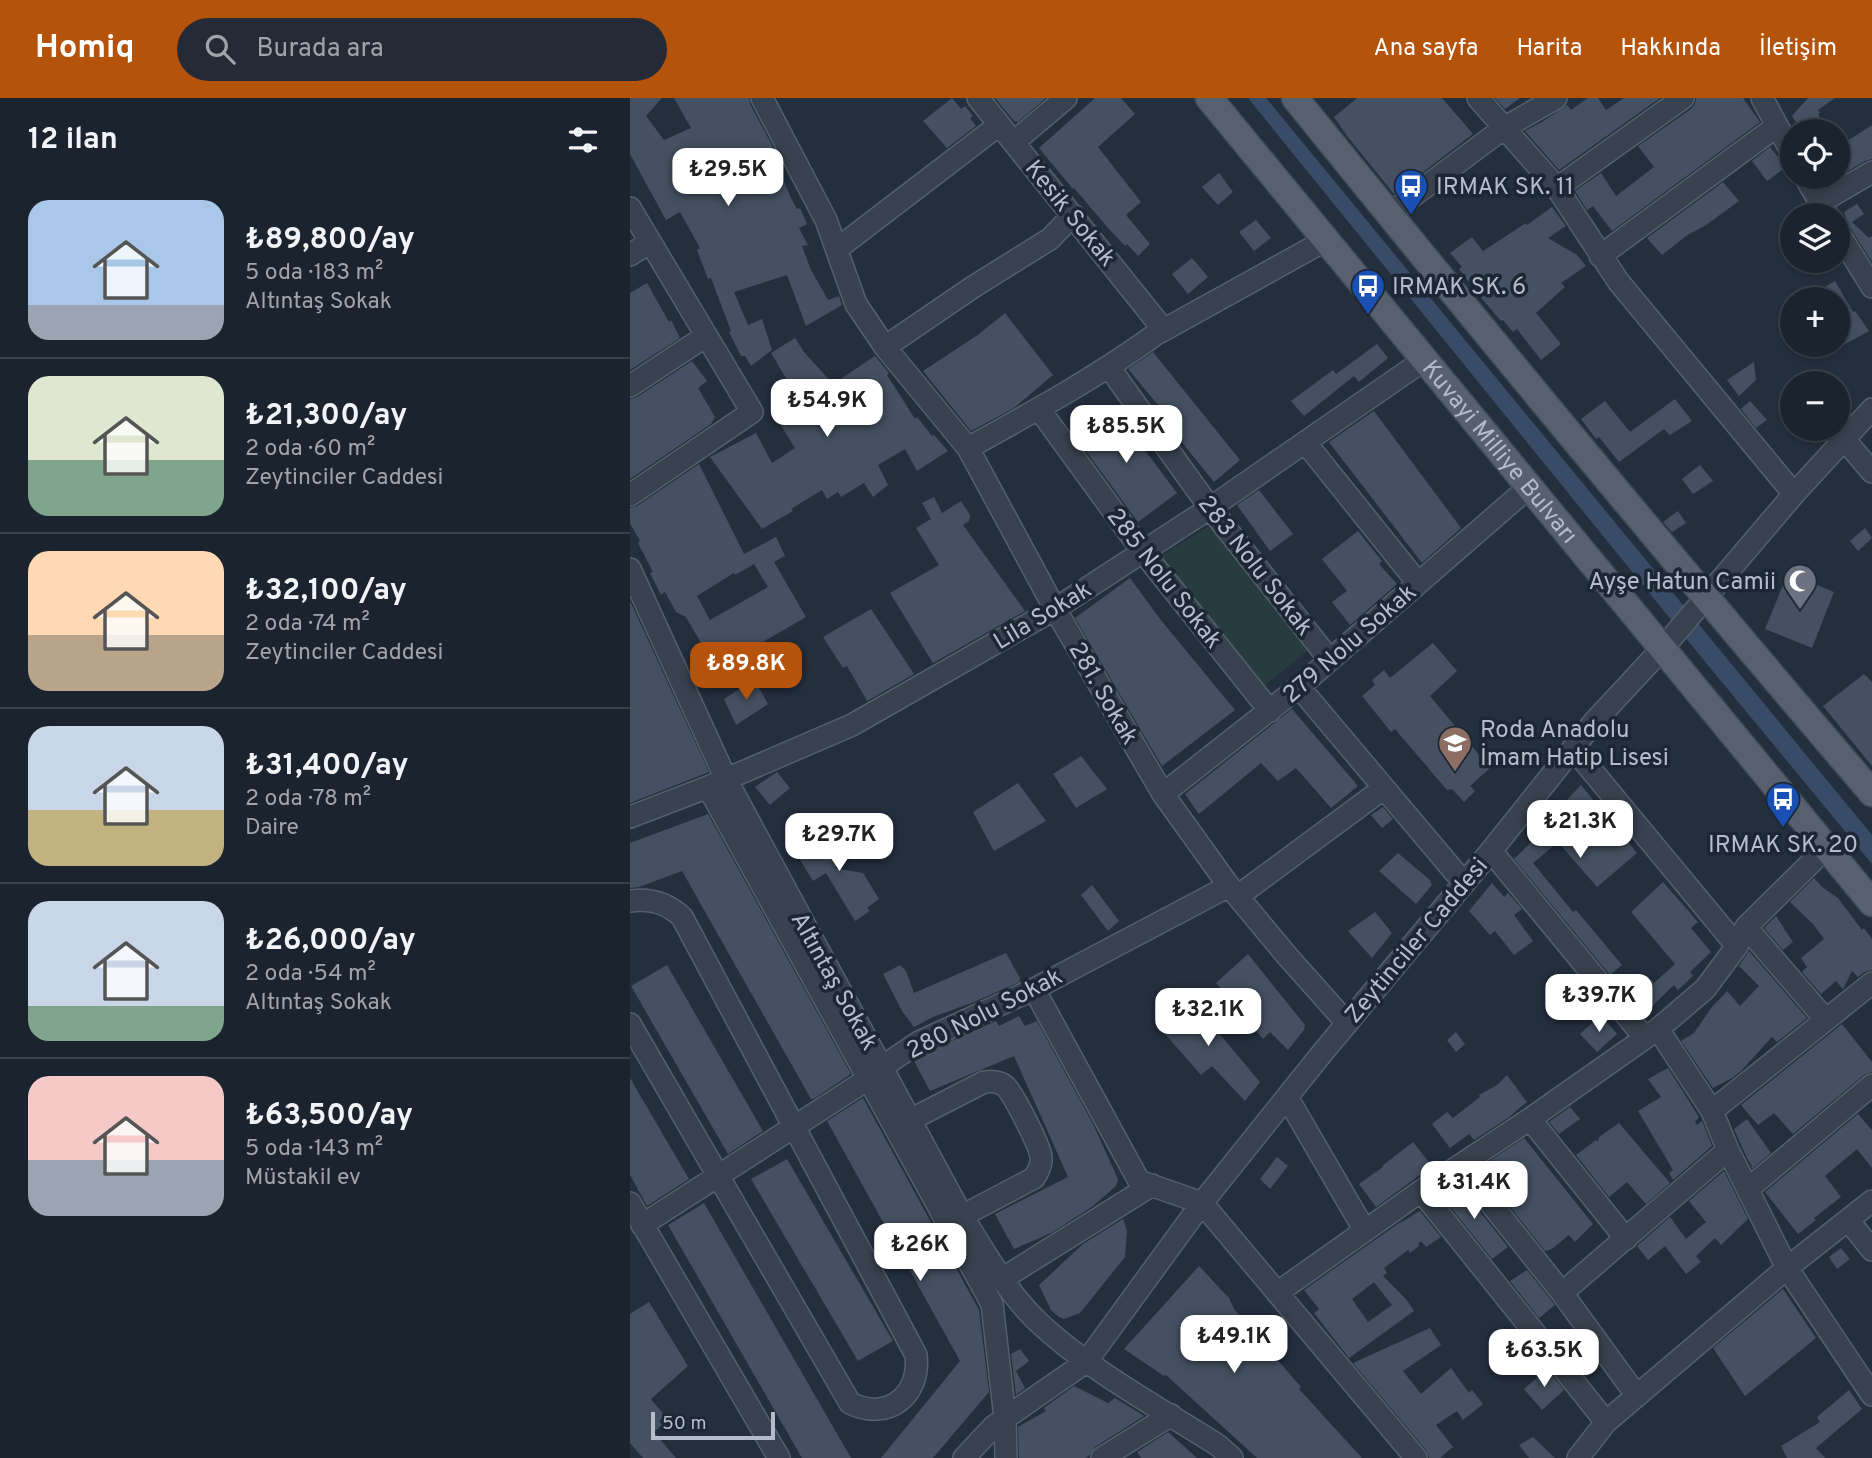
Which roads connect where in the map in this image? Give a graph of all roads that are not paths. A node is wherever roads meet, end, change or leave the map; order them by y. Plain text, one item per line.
1 (762, 98) edge
2 (978, 98) edge
3 (1066, 98) edge
4 (1209, 98) edge
5 (1295, 98) edge
6 (1478, 98) edge
7 (1556, 98) edge
8 (1683, 98) edge
9 (1767, 100) edge
10 (999, 125) junction
11 (1777, 126) junction
12 (1504, 128) junction
13 (1780, 131) edge
14 (1014, 142) junction
15 (1872, 172) edge
16 (1558, 188) junction
17 (1831, 203) edge
18 (630, 208) edge
19 (1389, 214) junction
20 (1073, 215) junction
21 (1326, 240) junction
22 (650, 242) junction
23 (837, 249) junction
24 (1850, 251) edge
25 (630, 255) edge
26 (1600, 256) junction
27 (1872, 287) edge
28 (1161, 330) junction
29 (706, 336) junction
30 (885, 347) junction
31 (1424, 360) junction
32 (1109, 367) junction
33 (630, 386) edge
34 (1039, 409) junction
35 (1872, 409) edge
36 (1850, 433) edge
37 (1842, 441) edge
38 (1846, 441) edge
39 (1305, 442) junction
40 (968, 448) junction
41 (1872, 472) edge
42 (1529, 487) junction
43 (1794, 494) junction
44 (630, 495) edge
45 (1210, 508) junction
46 (1143, 552) junction
47 (630, 569) edge
48 (1418, 583) junction
49 (1700, 605) junction
50 (1055, 609) junction
51 (1662, 649) junction
52 (1330, 660) junction
53 (1299, 687) junction
54 (1270, 710) junction
55 (1573, 748) junction
56 (717, 783) junction
57 (1384, 788) junction
58 (1872, 793) edge
59 (1163, 794) junction
60 (630, 817) edge
61 (1826, 848) junction
62 (1490, 851) junction
63 (1464, 883) junction
64 (1234, 891) junction
65 (630, 901) edge
66 (1872, 903) edge
67 (1746, 927) junction
68 (1737, 946) junction
69 (1872, 983) edge
70 (1034, 989) junction
71 (1826, 1020) junction
72 (1347, 1023) junction
73 (630, 1024) edge
74 (1652, 1033) junction
75 (875, 1073) junction
76 (1872, 1086) edge
77 (1287, 1097) junction
78 (1712, 1111) junction
79 (1530, 1119) junction
80 (910, 1120) junction
81 (795, 1126) junction
82 (1728, 1150) junction
83 (1460, 1164) junction
84 (717, 1176) junction
85 (1152, 1185) junction
86 (1748, 1189) junction
87 (1421, 1191) junction
88 (1872, 1201) edge
89 (630, 1203) edge
90 (1202, 1203) junction
91 (962, 1216) junction
92 (1848, 1220) junction
93 (642, 1224) junction
94 (1365, 1231) junction
95 (1626, 1239) junction
96 (1872, 1250) edge
97 (1787, 1268) junction
98 (1006, 1285) junction
99 (1278, 1293) junction
100 (1562, 1293) junction
101 (992, 1304) junction
102 (1086, 1362) junction
103 (1872, 1395) edge
104 (1637, 1396) junction
105 (1171, 1415) junction
106 (1005, 1418) junction
107 (1606, 1422) junction
108 (779, 1458) edge
109 (964, 1458) edge
110 (1006, 1458) edge
111 (1102, 1458) edge
112 (1231, 1458) edge
113 (1416, 1458) edge
114 (1577, 1458) edge

1 - 23 street, 281. Sokak
2 - 10 street, Kesik Sokak
3 - 14 street
4 - 21 main road, Kuvayi Milliye Bulvarı
5 - 19 main road
6 - 12 street
7 - 12 street
8 - 16 street
9 - 11 street
10 - 14 street, Kesik Sokak
10 - 23 street
11 - 13 street
11 - 26 street
12 - 16 street
12 - 19 street
14 - 20 street, Kesik Sokak
15 - 17 street
16 - 26 street
18 - 22 street
19 - 49 main road
20 - 28 street, Kesik Sokak
20 - 30 street
21 - 28 street
21 - 31 main road, Kuvayi Milliye Bulvarı
22 - 25 street
22 - 29 street
23 - 30 street, 281. Sokak
24 - 27 street
26 - 43 street
28 - 32 street
29 - 33 street
29 - 44 street
30 - 40 street, 281. Sokak
31 - 39 street, Lila Sokak
31 - 42 main road, Kuvayi Milliye Bulvarı
32 - 34 street
32 - 45 street, 283 Nolu Sokak
34 - 40 street
34 - 46 street, 285 Nolu Sokak
35 - 36 street, Zeytinciler Caddesi
37 - 43 street, Zeytinciler Caddesi
38 - 41 street
39 - 45 street, Lila Sokak
39 - 48 street
40 - 50 street, 281. Sokak
42 - 48 street, 279 Nolu Sokak
42 - 51 main road, Kuvayi Milliye Bulvarı
43 - 49 street, Zeytinciler Caddesi
45 - 46 street, Lila Sokak
45 - 52 street, 283 Nolu Sokak
46 - 50 street, Lila Sokak
46 - 54 street, 285 Nolu Sokak
47 - 56 street, Altıntaş Sokak
48 - 52 street, 279 Nolu Sokak
49 - 51 street, Zeytinciler Caddesi
49 - 58 main road
50 - 56 street, Lila Sokak
50 - 59 street, 281. Sokak
51 - 55 street, Zeytinciler Caddesi
51 - 61 main road, Kuvayi Milliye Bulvarı
52 - 53 street, 279 Nolu Sokak
53 - 54 street, 279 Nolu Sokak
53 - 57 street
54 - 59 street, 279 Nolu Sokak
55 - 62 street, Zeytinciler Caddesi
55 - 68 street
56 - 60 street, Lila Sokak
56 - 75 street, Altıntaş Sokak
57 - 63 street
57 - 64 street, 280 Nolu Sokak
59 - 64 street, 281. Sokak
61 - 66 main road, Kuvayi Milliye Bulvarı
61 - 67 street
62 - 63 street, Zeytinciler Caddesi
62 - 74 street
63 - 72 street, Zeytinciler Caddesi
64 - 70 street, 280 Nolu Sokak
64 - 72 street, 281. Sokak
65 - 81 street
67 - 68 street
67 - 71 street
68 - 74 street
69 - 71 street
70 - 75 street, 280 Nolu Sokak
70 - 85 street
71 - 78 street
72 - 77 street, Zeytinciler Caddesi
73 - 84 street
74 - 78 street
74 - 79 street
75 - 80 street, Altıntaş Sokak
75 - 81 street, 280 Nolu Sokak
75 - 101 street, Altıntaş Sokak
76 - 86 street
77 - 90 street, Zeytinciler Caddesi
77 - 94 street
78 - 82 street
79 - 83 street
79 - 95 street
80 - 91 street, Altıntaş Sokak
80 - 91 street
81 - 84 street, 280 Nolu Sokak
81 - 84 street
82 - 86 street
82 - 95 street
83 - 87 street
83 - 100 street
84 - 93 street, 280 Nolu Sokak
85 - 90 street
85 - 98 street
86 - 97 street
87 - 94 street
87 - 107 street
88 - 92 street
89 - 93 street
90 - 99 street
90 - 102 street, Zeytinciler Caddesi
91 - 98 street, Altıntaş Sokak
92 - 96 street
92 - 97 street
93 - 108 street
94 - 99 street
95 - 100 street
97 - 103 street
97 - 104 street
98 - 101 street
98 - 102 street, Altıntaş Sokak
99 - 113 street
100 - 104 street
101 - 106 street
102 - 105 street, Altıntaş Sokak
102 - 106 street, Zeytinciler Caddesi
104 - 107 street
105 - 111 street
105 - 112 street, Altıntaş Sokak
106 - 109 street, Zeytinciler Caddesi
106 - 110 street
107 - 114 street

